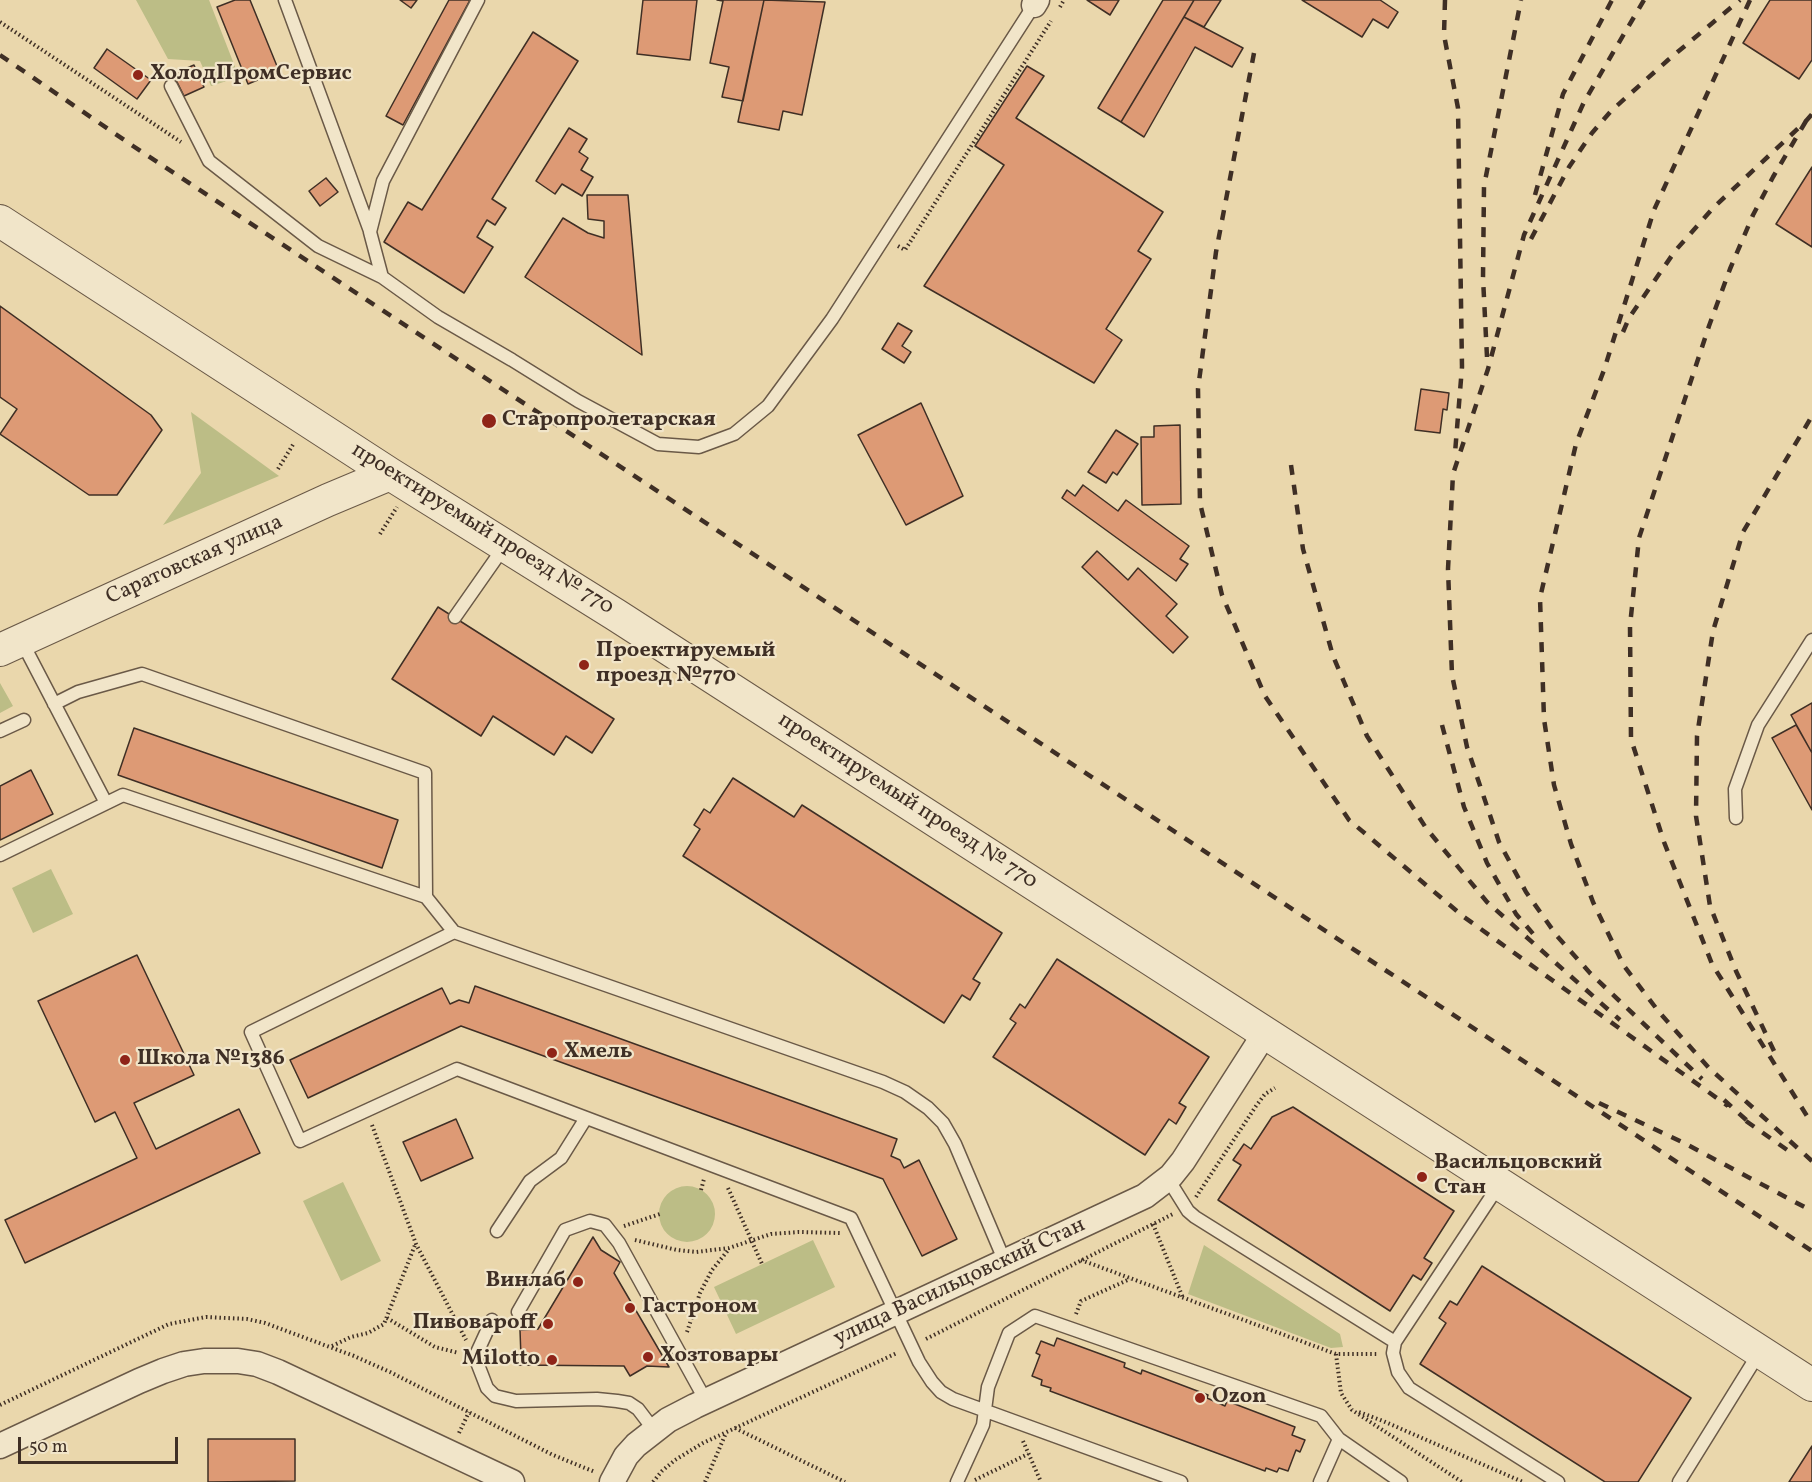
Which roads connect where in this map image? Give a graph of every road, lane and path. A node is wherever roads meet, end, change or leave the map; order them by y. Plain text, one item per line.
1 (285, 0) edge
2 (478, 0) edge
3 (1064, 0) edge
4 (1045, 9) edge
5 (0, 22) edge
6 (171, 86) dead end
7 (209, 161) junction
8 (0, 221) edge
9 (370, 232) junction
10 (905, 250) dead end
11 (382, 277) junction
12 (390, 474) junction
13 (505, 546) junction
14 (455, 617) dead end
15 (1812, 640) edge
16 (10, 645) edge
17 (54, 704) junction
18 (24, 720) dead end
19 (0, 731) edge
20 (106, 803) junction
21 (1736, 818) dead end
22 (0, 855) edge
23 (426, 897) junction
24 (454, 932) junction
25 (1266, 1033) junction
26 (1275, 1088) dead end
27 (367, 1111) junction
28 (586, 1118) junction
29 (719, 1168) junction
30 (1168, 1179) junction
31 (1499, 1184) junction
32 (1185, 1205) junction
33 (660, 1214) dead end
34 (1153, 1224) junction
35 (497, 1231) dead end
36 (612, 1234) junction
37 (751, 1240) junction
38 (863, 1242) junction
39 (416, 1244) junction
40 (729, 1248) junction
41 (1081, 1260) junction
42 (1005, 1262) junction
43 (762, 1264) dead end
44 (1131, 1279) junction
45 (1183, 1298) junction
46 (518, 1312) dead end
47 (896, 1313) junction
48 (387, 1318) junction
49 (492, 1320) dead end
50 (1071, 1329) junction
51 (912, 1346) junction
52 (331, 1347) dead end
53 (1394, 1348) junction
54 (1760, 1351) junction
55 (1336, 1354) junction
56 (474, 1357) junction
57 (683, 1358) junction
58 (1812, 1384) edge
59 (706, 1401) junction
60 (1353, 1410) junction
61 (985, 1411) junction
62 (1022, 1424) junction
63 (735, 1428) junction
64 (654, 1430) junction
65 (727, 1432) junction
66 (1339, 1439) junction
67 (0, 1446) edge
68 (1028, 1454) junction
69 (512, 1482) edge
70 (612, 1482) edge
71 (653, 1482) edge
72 (705, 1482) edge
73 (845, 1482) edge
74 (957, 1482) edge
75 (972, 1482) edge
76 (1041, 1482) edge
77 (1181, 1482) edge
78 (1320, 1482) edge
79 (1401, 1482) edge
80 (1462, 1482) edge
81 (1524, 1482) edge
82 (1558, 1482) edge
83 (1679, 1482) edge

1 - 9 lane
2 - 9 lane
3 - 4 path
4 - 10 path
4 - 11 lane
5 - 7 path
6 - 7 lane
7 - 11 lane
8 - 12 street, проектируемый проезд № 770
9 - 11 lane
12 - 13 street, проектируемый проезд № 770
12 - 16 street, Саратовская улица
13 - 14 lane
13 - 25 street, проектируемый проезд № 770
15 - 21 lane
16 - 17 lane
17 - 20 lane
17 - 23 lane
18 - 19 lane
20 - 22 lane
20 - 23 lane
23 - 24 lane
24 - 27 lane
24 - 42 lane
25 - 30 street, улица Васильцовский Стан
25 - 31 street, проектируемый проезд № 770
26 - 32 path
27 - 28 lane
27 - 39 path
28 - 29 lane
28 - 35 lane
29 - 37 path
29 - 38 lane
30 - 32 lane
30 - 42 street, улица Васильцовский Стан
31 - 53 lane
31 - 54 street, проектируемый проезд № 770
32 - 34 path
32 - 53 lane
33 - 36 path
34 - 41 path
34 - 45 path
36 - 40 path
36 - 46 lane
36 - 57 lane
37 - 38 path
37 - 40 path
37 - 43 path
38 - 47 lane
39 - 48 path
39 - 56 path
40 - 57 path
41 - 44 path
41 - 51 path
42 - 47 street, улица Васильцовский Стан
44 - 45 path
44 - 50 path
45 - 55 path
47 - 51 lane
47 - 59 street, улица Васильцовский Стан
48 - 52 path
48 - 56 path
49 - 56 lane
50 - 61 lane
50 - 66 lane
51 - 61 lane
51 - 63 path
53 - 55 path
53 - 82 lane
54 - 58 street, проектируемый проезд № 770
54 - 83 lane
55 - 60 path
56 - 64 lane
57 - 59 lane
59 - 64 street, улица Васильцовский Стан
60 - 80 path
60 - 81 path
61 - 62 lane
61 - 74 lane
62 - 68 path
62 - 77 lane
63 - 65 path
63 - 73 path
64 - 70 street, улица Васильцовский Стан
65 - 71 path
65 - 72 path
66 - 78 lane
66 - 79 lane
67 - 69 street
68 - 75 path
68 - 76 path

